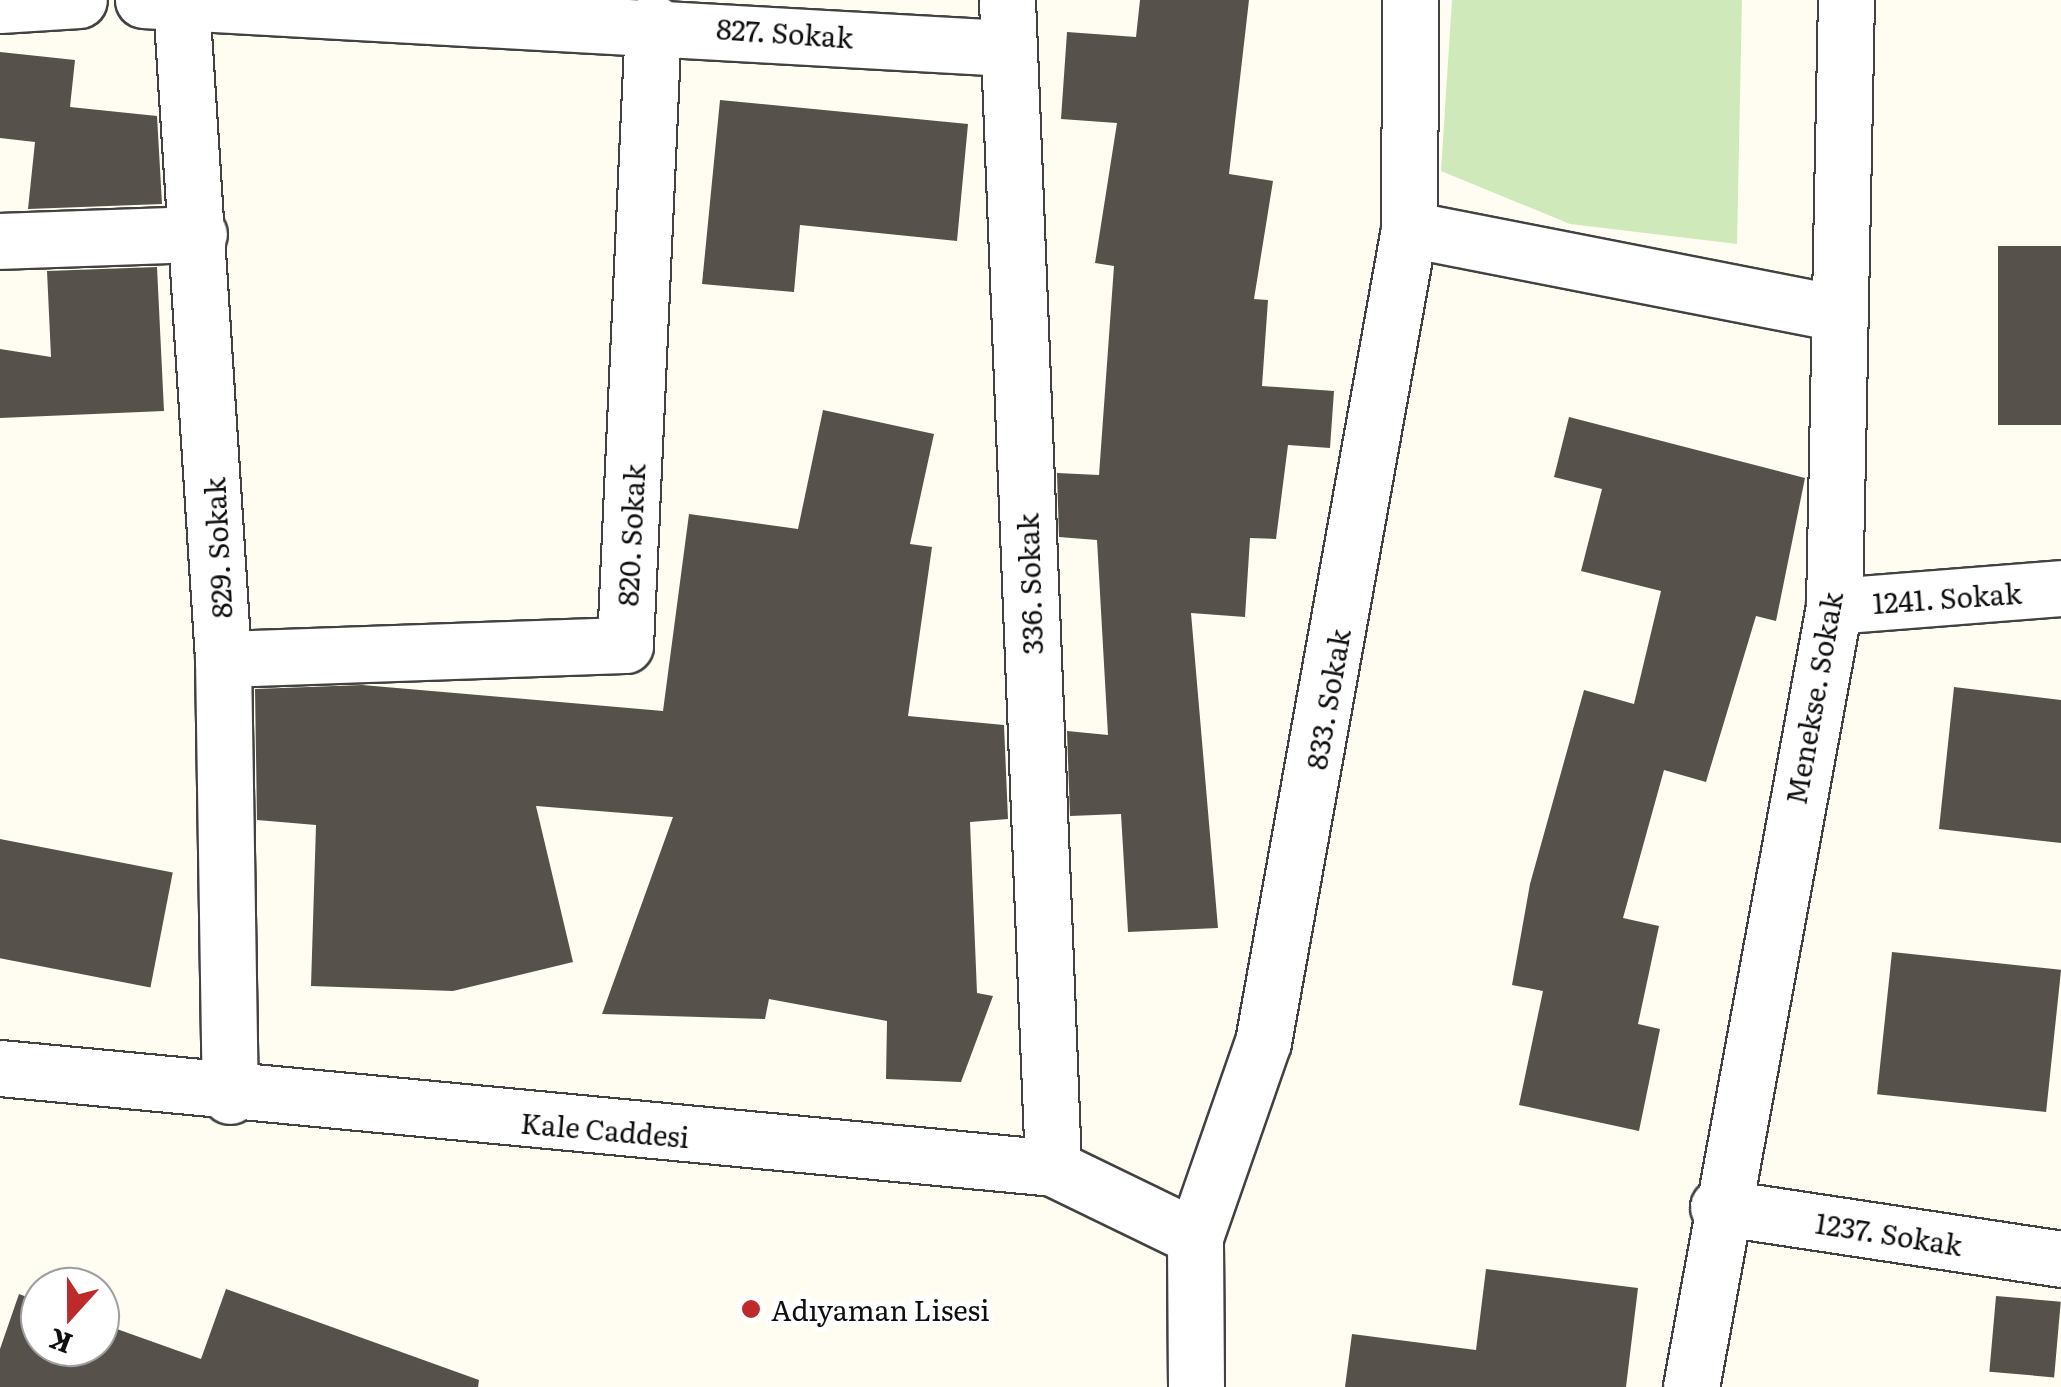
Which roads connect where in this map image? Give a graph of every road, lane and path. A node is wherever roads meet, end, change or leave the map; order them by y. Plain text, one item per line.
1 (79, 0) edge
2 (1410, 0) edge
3 (1846, 0) edge
4 (162, 1) edge
5 (0, 5) edge
6 (653, 23) junction
7 (1007, 24) edge
8 (1409, 229) junction
9 (199, 234) junction
10 (0, 241) edge
11 (1836, 313) junction
12 (2061, 588) edge
13 (1834, 606) junction
14 (223, 659) junction
15 (0, 1068) edge
16 (230, 1096) junction
17 (1053, 1168) junction
18 (1718, 1207) junction
19 (1195, 1238) junction
20 (2061, 1259) edge
21 (1196, 1387) edge
22 (1691, 1387) edge

1 - 5 street
2 - 8 street, 833. Sokak
3 - 11 street, Menekse. Sokak
4 - 6 street, 827. Sokak
4 - 9 street, 829. Sokak
6 - 7 street, 827. Sokak
6 - 14 street, 820. Sokak
7 - 17 street, 336. Sokak
8 - 11 street
8 - 19 street, 833. Sokak
9 - 10 street
9 - 14 street, 829. Sokak
11 - 13 street, Menekse. Sokak
12 - 13 street, 1241. Sokak
13 - 18 street, Menekse. Sokak
14 - 16 street, 829. Sokak
15 - 16 street, Kale Caddesi
16 - 17 street, Kale Caddesi
17 - 19 street, Kale Caddesi
18 - 20 street, 1237. Sokak
18 - 22 street, Menekse. Sokak
19 - 21 street, 833. Sokak

